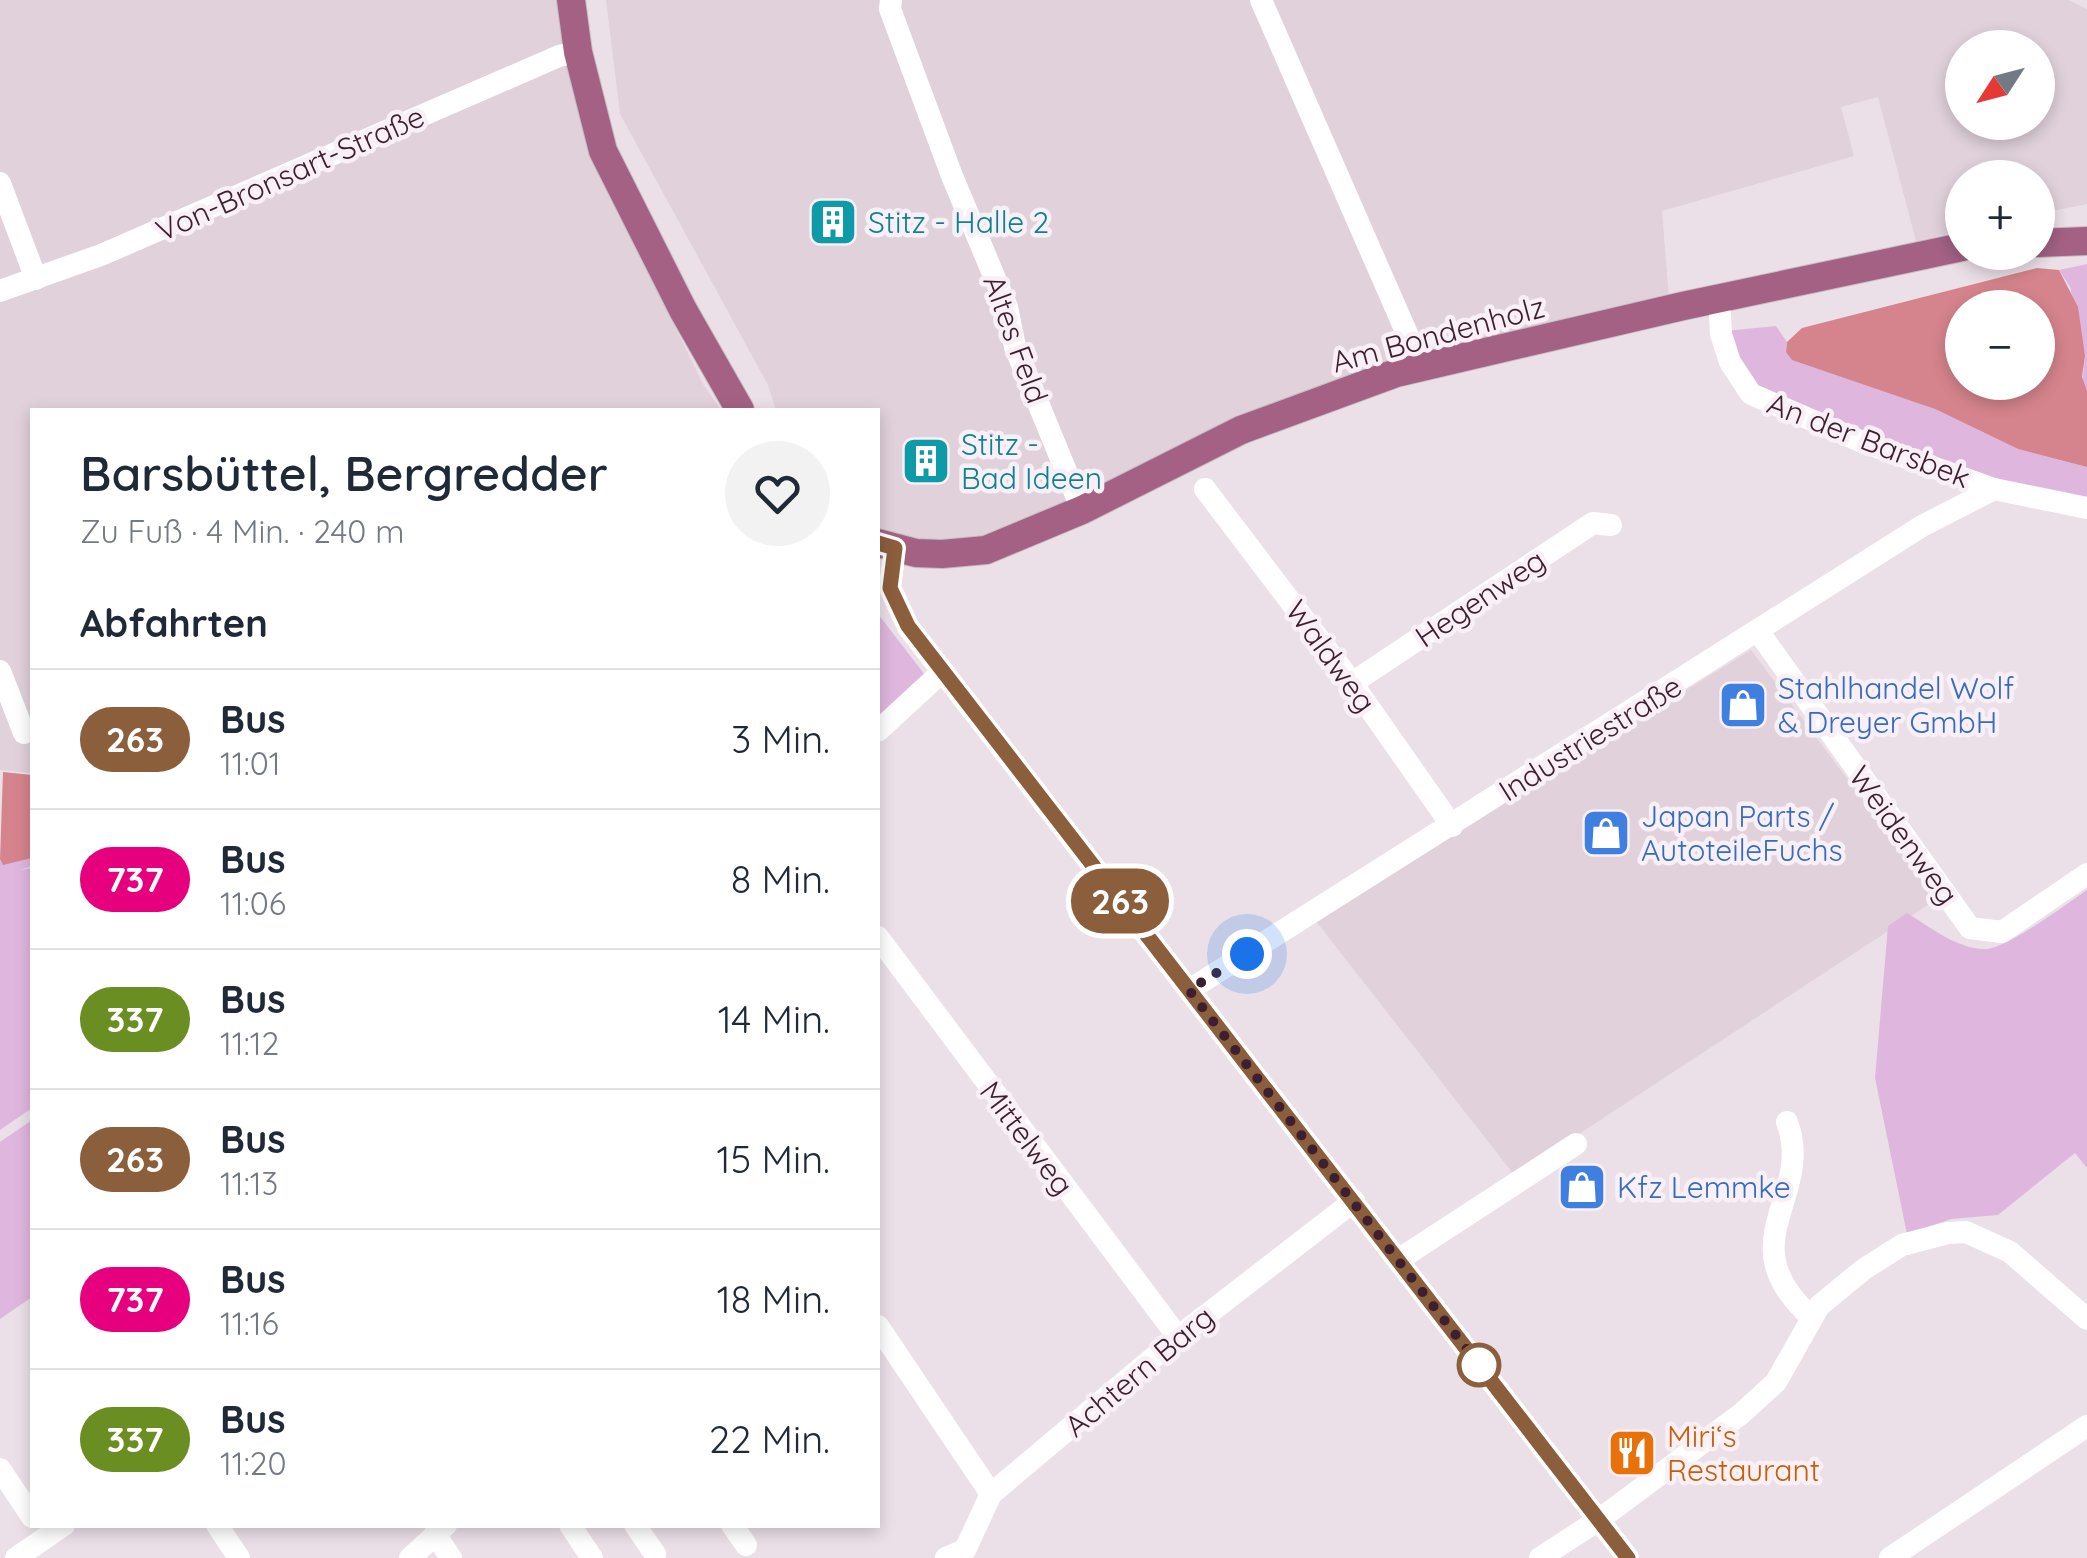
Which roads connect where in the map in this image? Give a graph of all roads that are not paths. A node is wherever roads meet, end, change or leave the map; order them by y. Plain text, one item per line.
1 (571, 0) edge
2 (891, 0) edge
3 (1261, 0) edge
4 (578, 52) junction
5 (0, 183) edge
6 (2087, 241) edge
7 (2055, 242) edge
8 (1945, 251) edge
9 (36, 278) junction
10 (0, 291) edge
11 (1719, 299) junction
12 (1422, 368) junction
13 (739, 408) edge
14 (1205, 489) dead end
15 (1994, 489) junction
16 (2087, 508) edge
17 (1082, 510) junction
18 (1610, 525) dead end
19 (886, 546) edge
20 (1758, 632) junction
21 (0, 671) edge
22 (943, 672) junction
23 (1352, 683) junction
24 (880, 729) edge
25 (24, 733) dead end
26 (1452, 826) junction
27 (2087, 874) edge
28 (880, 940) edge
29 (1189, 990) junction
30 (1787, 1122) dead end
31 (1576, 1144) dead end
32 (1354, 1202) junction
33 (1398, 1260) junction
34 (1811, 1318) junction
35 (2087, 1319) edge
36 (880, 1329) edge
37 (1178, 1337) junction
38 (2087, 1426) edge
39 (0, 1468) edge
40 (991, 1494) junction
41 (30, 1513) edge
42 (1600, 1519) junction
43 (219, 1528) edge
44 (572, 1528) edge
45 (637, 1528) edge
46 (734, 1528) edge
47 (50, 1529) edge
48 (440, 1530) edge
49 (746, 1545) dead end
50 (654, 1554) dead end
51 (960, 1555) edge
52 (16, 1558) edge
53 (60, 1558) edge
54 (240, 1558) edge
55 (410, 1558) edge
56 (452, 1558) edge
57 (592, 1558) edge
58 (1540, 1558) edge
59 (1628, 1558) edge
60 (1890, 1558) edge

1 - 4 main road
2 - 17 street, Altes Feld
3 - 12 street
4 - 9 street, Von-Bronsart-Straße
4 - 13 main road
5 - 9 street
6 - 7 main road
8 - 11 main road, Am Bondenholz
9 - 10 street, Von-Bronsart-Straße
11 - 12 main road, Am Bondenholz
11 - 15 street, An der Barsbek
12 - 17 main road, Am Bondenholz
14 - 23 street, Waldweg
15 - 16 street, An der Barsbek
15 - 20 street, Industriestraße
17 - 19 main road, Am Bondenholz
18 - 23 street, Hegenweg
19 - 22 street
20 - 26 street, Industriestraße
20 - 27 street, Weidenweg
21 - 25 street
22 - 24 street
22 - 29 street
23 - 26 street, Waldweg
26 - 29 street, Industriestraße
28 - 37 street, Mittelweg
29 - 32 street
30 - 34 street
31 - 33 street
32 - 33 street
32 - 37 street, Achtern Barg
33 - 42 street
34 - 35 street
34 - 42 street
36 - 40 street
37 - 40 street, Achtern Barg
38 - 60 street
39 - 41 street
40 - 51 street, Achtern Barg
42 - 58 street
42 - 59 street
43 - 54 street
44 - 57 street
45 - 50 street
46 - 49 street
47 - 52 street
47 - 53 street
48 - 55 street
48 - 56 street

